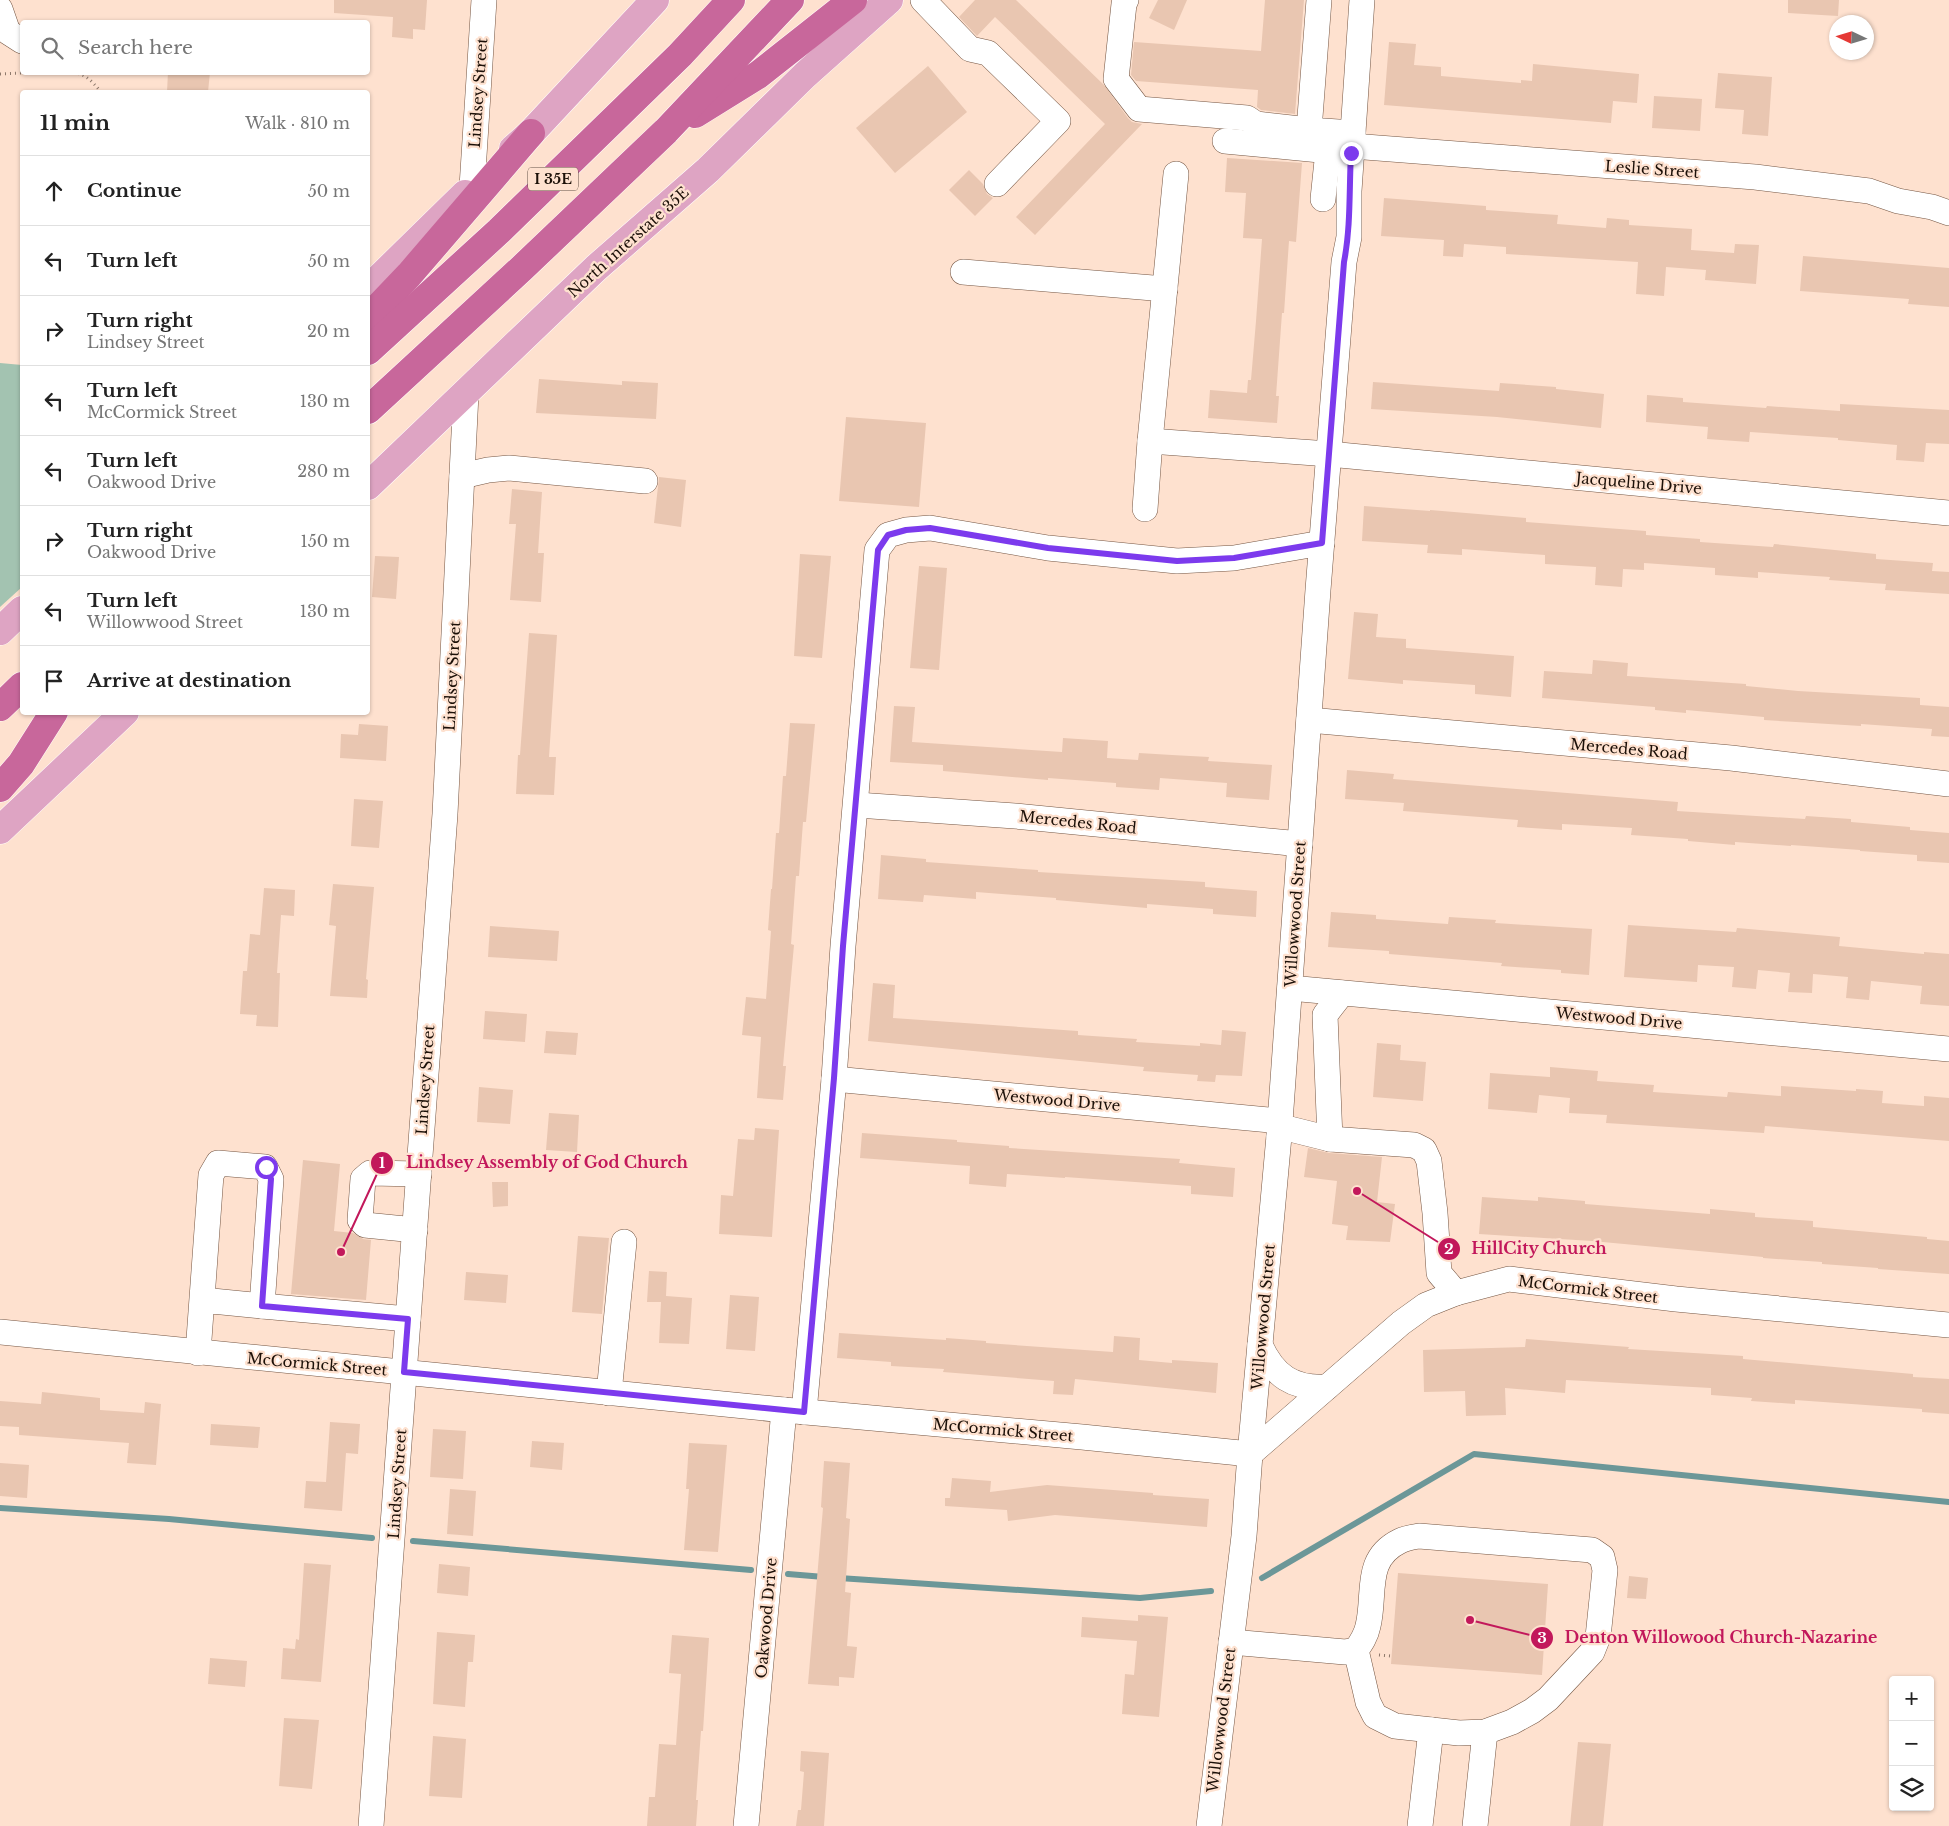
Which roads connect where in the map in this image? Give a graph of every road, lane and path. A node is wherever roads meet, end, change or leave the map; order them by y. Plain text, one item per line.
1 (484, 0) edge
2 (655, 0) edge
3 (731, 0) edge
4 (790, 0) edge
5 (853, 0) edge
6 (890, 0) edge
7 (923, 0) edge
8 (1126, 0) edge
9 (1319, 0) edge
10 (1362, 0) edge
11 (0, 9) edge
12 (20, 40) edge
13 (20, 73) edge
14 (0, 74) edge
15 (82, 75) edge
16 (99, 90) edge
17 (1309, 130) junction
18 (666, 132) junction
19 (531, 133) junction
20 (1225, 141) dead end
21 (1346, 146) junction
22 (1176, 174) dead end
23 (997, 184) dead end
24 (472, 187) junction
25 (1323, 199) dead end
26 (1949, 213) edge
27 (964, 272) dead end
28 (370, 288) edge
29 (1165, 289) junction
30 (370, 316) edge
31 (370, 349) edge
32 (466, 394) junction
33 (370, 408) edge
34 (1150, 441) junction
35 (1330, 454) junction
36 (462, 476) junction
37 (645, 481) dead end
38 (370, 484) edge
39 (1144, 509) dead end
40 (1949, 513) edge
41 (1322, 543) junction
42 (20, 612) edge
43 (0, 631) edge
44 (20, 688) edge
45 (0, 707) edge
46 (50, 715) edge
47 (51, 715) edge
48 (122, 715) edge
49 (1308, 720) junction
50 (0, 762) edge
51 (1949, 784) edge
52 (0, 788) edge
53 (857, 805) junction
54 (0, 830) edge
55 (1300, 844) junction
56 (1290, 988) junction
57 (1342, 993) junction
58 (1949, 1049) edge
59 (834, 1078) junction
60 (1280, 1128) junction
61 (1330, 1139) junction
62 (419, 1174) junction
63 (415, 1230) junction
64 (624, 1242) dead end
65 (1456, 1293) junction
66 (202, 1300) junction
67 (262, 1306) junction
68 (408, 1319) junction
69 (1949, 1325) edge
70 (0, 1332) edge
71 (1260, 1346) junction
72 (198, 1353) junction
73 (404, 1372) junction
74 (1327, 1387) junction
75 (609, 1393) junction
76 (794, 1411) junction
77 (1250, 1454) junction
78 (1230, 1642) junction
79 (1367, 1652) junction
80 (1391, 1656) dead end
81 (1431, 1730) junction
82 (1485, 1732) junction
83 (371, 1826) edge
84 (746, 1826) edge
85 (1209, 1826) edge
86 (1420, 1826) edge
87 (1475, 1826) edge

1 - 24 street, Lindsey Street
2 - 19 main road
3 - 31 highway, I 35E
4 - 18 highway, I 35E
5 - 18 highway
6 - 32 main road, North Interstate 35E
7 - 23 street
8 - 17 street
9 - 17 street
10 - 21 street, Willowwood Street
11 - 12 street
13 - 14 path
15 - 16 path
17 - 21 street
18 - 33 highway, I 35E
19 - 24 main road
19 - 30 highway
20 - 21 street
21 - 25 street
21 - 26 street, Leslie Street
21 - 35 street, Willowwood Street
22 - 29 street
24 - 28 main road
27 - 29 street
29 - 34 street
32 - 36 street, Lindsey Street
32 - 38 main road, North Interstate 35E
34 - 35 street, Jacqueline Drive
34 - 39 street
35 - 40 street, Jacqueline Drive
35 - 41 street, Willowwood Street
36 - 37 street
36 - 62 street, Lindsey Street
41 - 49 street, Willowwood Street
41 - 53 street, Oakwood Drive
42 - 43 main road
44 - 45 highway
46 - 50 highway
47 - 52 highway
48 - 54 main road
49 - 51 street, Mercedes Road
49 - 55 street, Willowwood Street
53 - 55 street, Mercedes Road
53 - 59 street, Oakwood Drive
55 - 56 street, Willowwood Street
56 - 57 street, Westwood Drive
56 - 60 street, Willowwood Street
57 - 58 street, Westwood Drive
57 - 61 street
59 - 60 street, Westwood Drive
59 - 76 street, Oakwood Drive
60 - 61 street, Westwood Drive
60 - 71 street, Willowwood Street
61 - 65 street
62 - 63 street, Lindsey Street
62 - 63 street
63 - 68 street, Lindsey Street
64 - 75 street
65 - 69 street, McCormick Street
65 - 74 street, McCormick Street
66 - 67 street
66 - 67 street
66 - 72 street
67 - 68 street
68 - 73 street, Lindsey Street
70 - 72 street, McCormick Street
71 - 74 street
71 - 77 street, Willowwood Street
72 - 73 street, McCormick Street
73 - 75 street, McCormick Street
73 - 83 street, Lindsey Street
74 - 77 street, McCormick Street
75 - 76 street, McCormick Street
76 - 77 street, McCormick Street
76 - 84 street, Oakwood Drive
77 - 78 street, Willowwood Street
78 - 79 street
78 - 85 street, Willowwood Street
79 - 80 path
79 - 81 street
79 - 82 street
81 - 82 street
81 - 86 street
82 - 87 street

